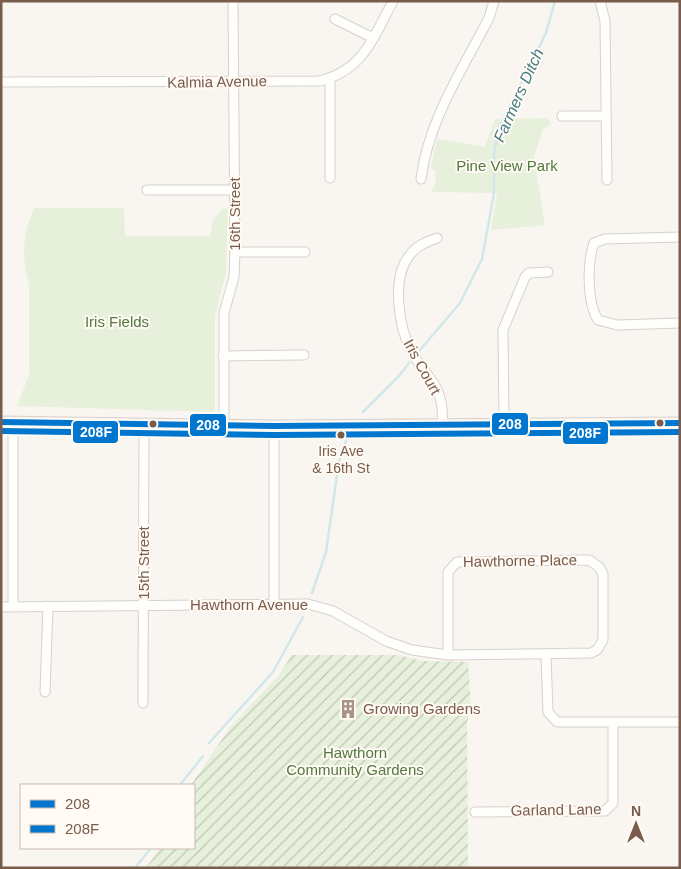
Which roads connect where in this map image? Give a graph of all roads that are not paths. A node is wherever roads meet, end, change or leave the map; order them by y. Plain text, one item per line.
1 (233, 1) edge
2 (392, 1) edge
3 (494, 1) edge
4 (600, 1) edge
5 (335, 19) dead end
6 (373, 38) junction
7 (330, 78) junction
8 (1, 82) edge
9 (235, 82) junction
10 (562, 116) dead end
11 (605, 116) junction
12 (330, 178) dead end
13 (421, 179) dead end
14 (607, 180) dead end
15 (147, 190) dead end
16 (235, 190) junction
17 (680, 237) edge
18 (437, 238) dead end
19 (235, 252) junction
20 (305, 252) dead end
21 (548, 272) dead end
22 (680, 323) edge
23 (304, 355) dead end
24 (223, 356) junction
25 (7, 422) edge
26 (144, 423) junction
27 (680, 423) edge
28 (224, 425) junction
29 (443, 425) junction
30 (504, 425) junction
31 (274, 426) junction
32 (274, 604) junction
33 (144, 605) junction
34 (1, 606) edge
35 (13, 606) junction
36 (48, 606) junction
37 (448, 655) junction
38 (546, 655) junction
39 (45, 692) dead end
40 (143, 703) dead end
41 (680, 722) edge
42 (614, 723) junction
43 (475, 812) dead end

1 - 9 street, 16th Street
2 - 6 street, Kalmia Avenue
3 - 13 street
4 - 11 street
5 - 6 street
6 - 7 street, Kalmia Avenue
7 - 9 street, Kalmia Avenue
7 - 12 street
8 - 9 street, Kalmia Avenue
9 - 16 street, 16th Street
10 - 11 street
11 - 14 street
15 - 16 street
16 - 19 street, 16th Street
17 - 22 street
18 - 29 street, Iris Court
19 - 20 street
19 - 24 street, 16th Street
21 - 30 street
23 - 24 street
24 - 28 street, 16th Street
25 - 26 main road
25 - 35 street
26 - 28 main road
26 - 33 street, 15th Street
27 - 30 main road
28 - 31 main road
29 - 30 main road
29 - 31 main road
31 - 32 street
32 - 33 street, Hawthorn Avenue
32 - 37 street, Hawthorn Avenue
33 - 36 street, Hawthorn Avenue
33 - 40 street, 15th Street
34 - 35 street, Hawthorn Avenue
35 - 36 street, Hawthorn Avenue
36 - 39 street
37 - 38 street, Hawthorn Avenue
37 - 38 street, Hawthorne Place
38 - 42 street
41 - 42 street
42 - 43 street, Garland Lane

